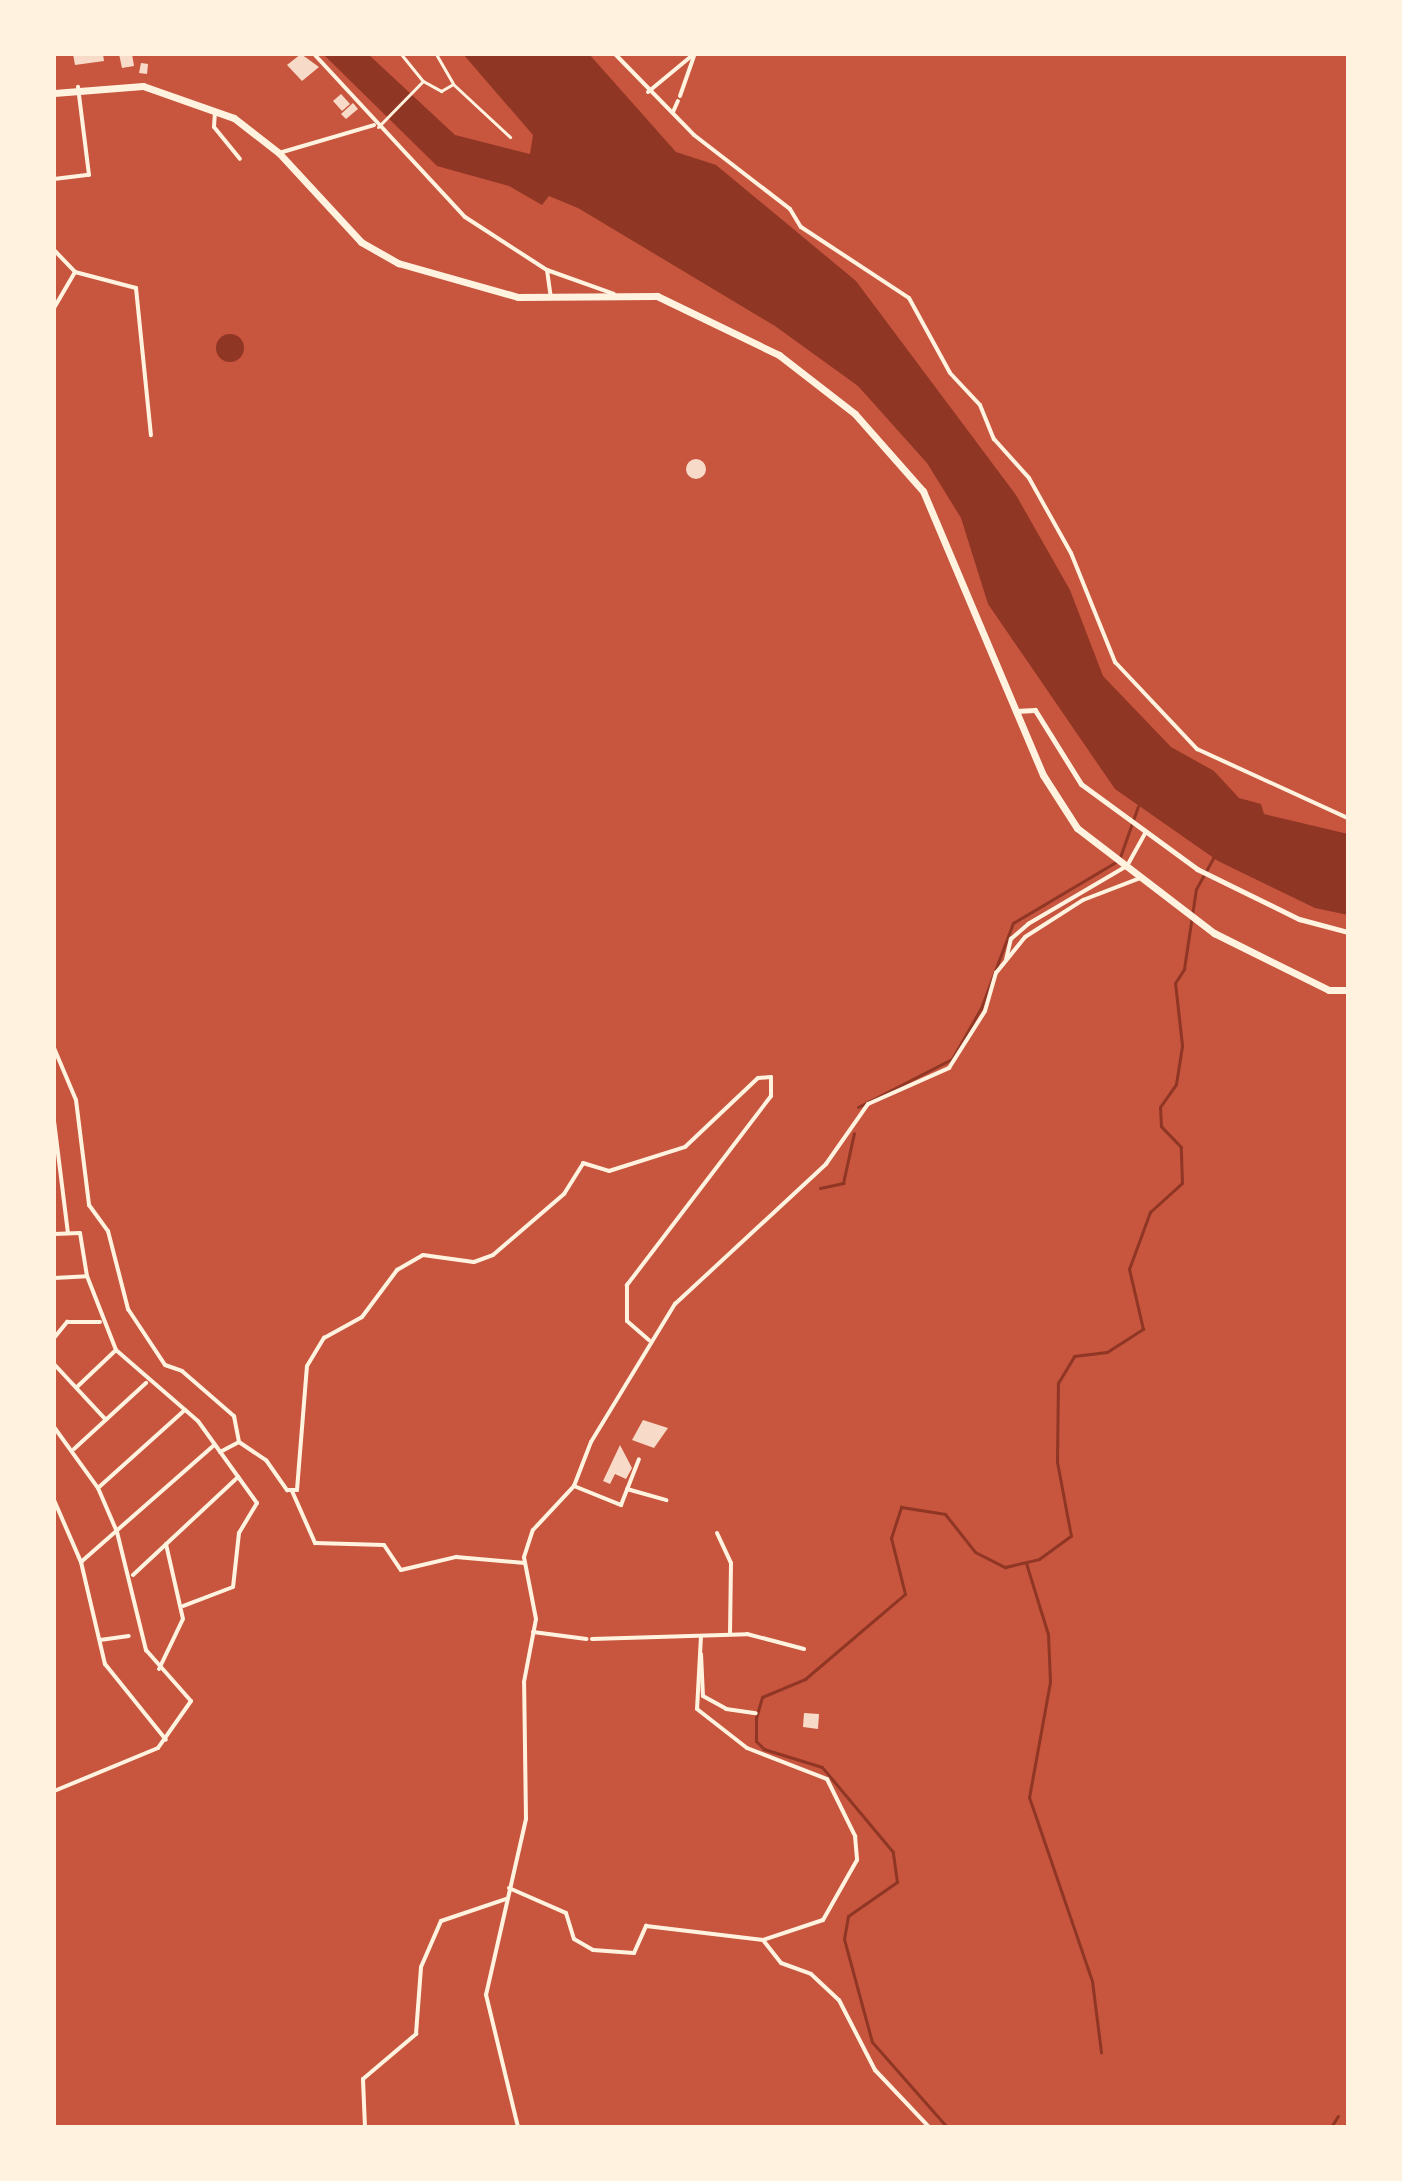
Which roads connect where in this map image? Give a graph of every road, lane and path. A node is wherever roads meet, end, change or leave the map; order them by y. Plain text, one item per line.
1 (314, 54) edge
2 (401, 54) edge
3 (436, 54) edge
4 (615, 54) edge
5 (694, 54) edge
6 (423, 81) junction
7 (453, 84) junction
8 (78, 87) junction
9 (648, 92) junction
10 (54, 93) edge
11 (215, 109) junction
12 (673, 112) junction
13 (376, 126) junction
14 (510, 137) dead end
15 (279, 153) junction
16 (240, 159) dead end
17 (54, 179) edge
18 (54, 250) edge
19 (547, 270) junction
20 (75, 272) junction
21 (614, 294) junction
22 (551, 299) junction
23 (54, 308) edge
24 (151, 435) dead end
25 (1015, 711) junction
26 (1348, 818) edge
27 (1145, 833) junction
28 (1140, 878) junction
29 (1348, 932) edge
30 (1006, 960) junction
31 (1348, 990) edge
32 (54, 1048) edge
33 (54, 1121) edge
34 (56, 1149) edge
35 (54, 1191) edge
36 (62, 1191) junction
37 (68, 1233) junction
38 (54, 1234) edge
39 (87, 1276) junction
40 (54, 1278) edge
41 (101, 1321) junction
42 (54, 1338) edge
43 (649, 1340) junction
44 (116, 1350) junction
45 (54, 1364) edge
46 (146, 1383) junction
47 (78, 1386) junction
48 (185, 1410) junction
49 (106, 1420) junction
50 (54, 1427) edge
51 (239, 1442) junction
52 (214, 1445) junction
53 (74, 1450) junction
54 (220, 1453) junction
55 (639, 1459) dead end
56 (238, 1477) junction
57 (574, 1486) junction
58 (98, 1488) junction
59 (627, 1489) junction
60 (292, 1491) junction
61 (54, 1500) edge
62 (666, 1500) dead end
63 (117, 1532) junction
64 (717, 1533) dead end
65 (166, 1544) junction
66 (81, 1562) junction
67 (525, 1563) junction
68 (133, 1575) junction
69 (183, 1606) junction
70 (533, 1632) junction
71 (730, 1634) junction
72 (129, 1636) dead end
73 (701, 1636) junction
74 (100, 1640) junction
75 (700, 1648) junction
76 (804, 1649) dead end
77 (159, 1669) junction
78 (756, 1713) dead end
79 (166, 1740) junction
80 (54, 1791) edge
81 (509, 1888) junction
82 (506, 1899) junction
83 (763, 1940) junction
84 (365, 2127) edge
85 (518, 2127) edge
86 (929, 2127) edge

1 - 13 street
2 - 6 street
3 - 7 street
4 - 9 street
5 - 9 street
5 - 12 street
6 - 7 street
6 - 13 street
7 - 14 street
8 - 10 main road
8 - 11 main road
8 - 17 street
9 - 12 street
11 - 15 main road
11 - 16 street
12 - 26 street
13 - 15 street
13 - 19 street
15 - 22 main road
18 - 20 street
19 - 21 street
19 - 22 street
20 - 23 street
20 - 24 street
21 - 22 main road
21 - 25 main road
25 - 27 street
25 - 28 main road
27 - 29 street
27 - 30 street
28 - 30 street
28 - 31 main road
30 - 43 street
32 - 51 street
33 - 34 street
34 - 36 street
35 - 36 street
36 - 37 street
37 - 38 street
37 - 39 street
39 - 40 street
39 - 41 street
41 - 42 street
41 - 44 street
43 - 57 street
43 - 60 street
44 - 46 street
44 - 47 street
45 - 47 street
46 - 48 street
46 - 49 street
47 - 49 street
48 - 52 street
48 - 58 street
49 - 53 street
50 - 53 street
51 - 54 street
51 - 60 street
52 - 54 street
52 - 63 street
53 - 58 street
54 - 56 street
55 - 59 street
56 - 65 street
56 - 69 street
57 - 59 street
57 - 67 street
58 - 63 street
59 - 62 street
60 - 67 street
61 - 66 street
63 - 66 street
63 - 68 street
64 - 71 street
65 - 68 street
65 - 69 street
66 - 74 street
67 - 70 street
68 - 77 street
69 - 77 street
70 - 73 street
70 - 81 street
71 - 73 street
71 - 76 street
72 - 74 street
73 - 75 street
74 - 79 street
75 - 78 street
75 - 83 street
77 - 79 street
79 - 80 street
81 - 82 street
81 - 83 street
82 - 84 street
82 - 85 street
83 - 86 street

